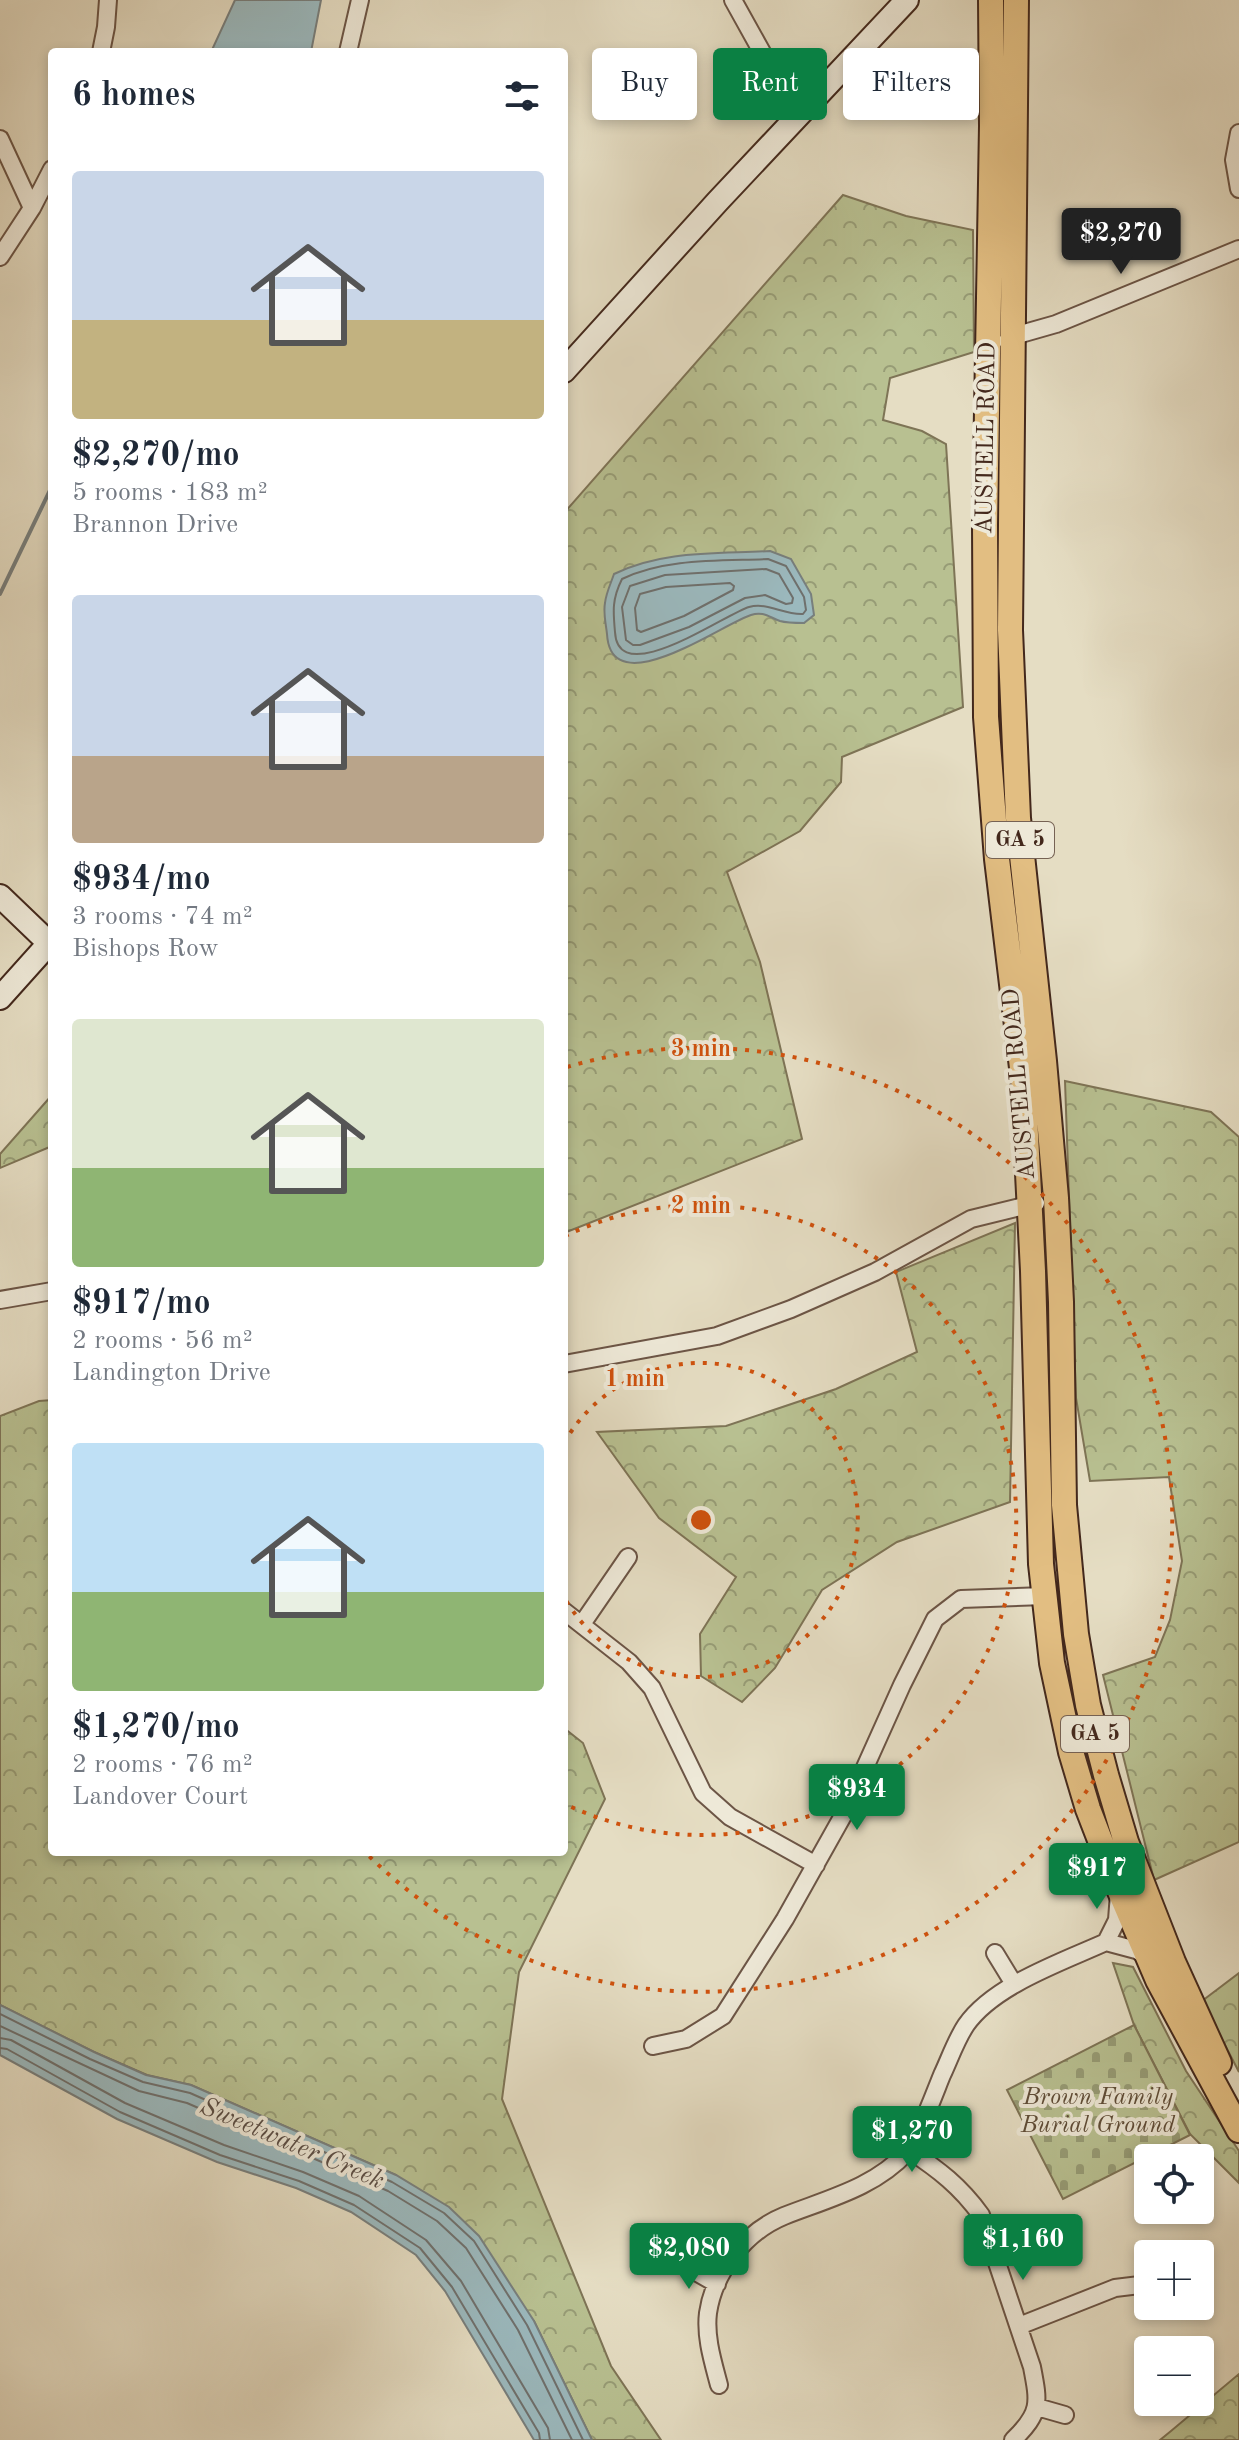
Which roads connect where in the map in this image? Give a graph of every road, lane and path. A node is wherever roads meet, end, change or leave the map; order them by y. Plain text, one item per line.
1 (108, 0) edge
2 (360, 0) edge
3 (733, 0) edge
4 (907, 0) edge
5 (991, 0) edge
6 (1016, 0) edge
7 (102, 48) edge
8 (349, 48) edge
9 (760, 48) edge
10 (827, 84) edge
11 (793, 120) edge
12 (1239, 133) edge
13 (0, 139) edge
14 (48, 177) edge
15 (1239, 189) edge
16 (32, 208) junction
17 (1239, 249) edge
18 (0, 257) edge
19 (1014, 336) junction
20 (988, 354) junction
21 (568, 367) edge
22 (0, 896) edge
23 (48, 939) edge
24 (48, 945) edge
25 (0, 998) edge
26 (1056, 1198) junction
27 (1029, 1205) junction
28 (48, 1292) edge
29 (0, 1300) edge
30 (568, 1363) edge
31 (628, 1557) dead end
32 (1045, 1596) junction
33 (568, 1614) edge
34 (582, 1624) junction
35 (816, 1865) junction
36 (1119, 1889) junction
37 (1106, 1942) junction
38 (995, 1953) dead end
39 (1149, 1957) junction
40 (1014, 1984) junction
41 (653, 2046) dead end
42 (1239, 2101) edge
43 (1239, 2130) edge
44 (909, 2150) junction
45 (682, 2264) dead end
46 (717, 2284) junction
47 (1134, 2286) edge
48 (1019, 2326) junction
49 (719, 2385) dead end
50 (1037, 2407) junction
51 (1065, 2415) dead end
52 (1013, 2440) edge

1 - 7 street
2 - 8 street
3 - 9 street
4 - 10 street
5 - 20 main road, AUSTELL ROAD / GA 5
6 - 19 main road, AUSTELL ROAD / GA 5
11 - 21 street
12 - 15 street
13 - 16 street
14 - 16 street
16 - 18 street
17 - 19 street
19 - 20 street
19 - 26 main road, AUSTELL ROAD / GA 5
20 - 27 main road, AUSTELL ROAD / GA 5
22 - 23 street
24 - 25 street
26 - 27 street
26 - 42 main road, AUSTELL ROAD / GA 5
27 - 30 street
27 - 32 main road, AUSTELL ROAD / GA 5
28 - 29 street
31 - 34 street
32 - 35 street
32 - 36 main road, AUSTELL ROAD / GA 5
33 - 34 street
34 - 35 street
35 - 41 street
36 - 37 street
36 - 39 main road, AUSTELL ROAD / GA 5
37 - 39 street
37 - 40 street
38 - 40 street
39 - 43 main road, AUSTELL ROAD / GA 5
40 - 44 street
44 - 46 street
44 - 48 street
45 - 46 street
46 - 49 street
47 - 48 street
48 - 50 street
50 - 51 street
50 - 52 street

